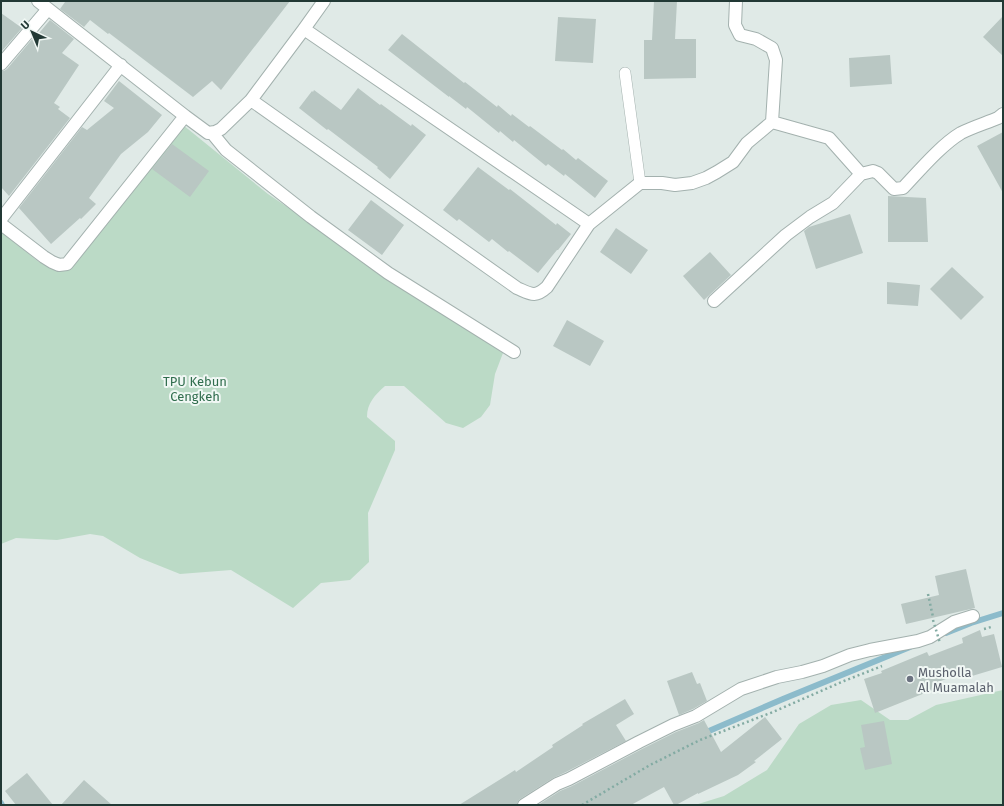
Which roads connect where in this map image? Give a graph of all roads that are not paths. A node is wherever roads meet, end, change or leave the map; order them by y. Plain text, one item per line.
1 (324, 1) edge
2 (736, 1) edge
3 (43, 5) edge
4 (304, 29) junction
5 (1, 64) edge
6 (121, 65) junction
7 (625, 72) dead end
8 (251, 100) junction
9 (1003, 114) edge
10 (185, 116) junction
11 (772, 122) junction
12 (212, 133) junction
13 (860, 174) junction
14 (640, 183) junction
15 (1, 219) edge
16 (1, 224) edge
17 (589, 224) junction
18 (714, 301) dead end
19 (514, 352) dead end
20 (973, 616) dead end
21 (524, 805) edge

1 - 4 street
2 - 11 street
3 - 5 street
3 - 6 street
4 - 8 street
4 - 17 street
6 - 10 street
6 - 15 street
7 - 14 lane
8 - 12 street
8 - 17 street
9 - 13 street
10 - 12 street
10 - 16 street
11 - 13 street
11 - 14 street
12 - 19 street
13 - 18 street
14 - 17 street
20 - 21 street

